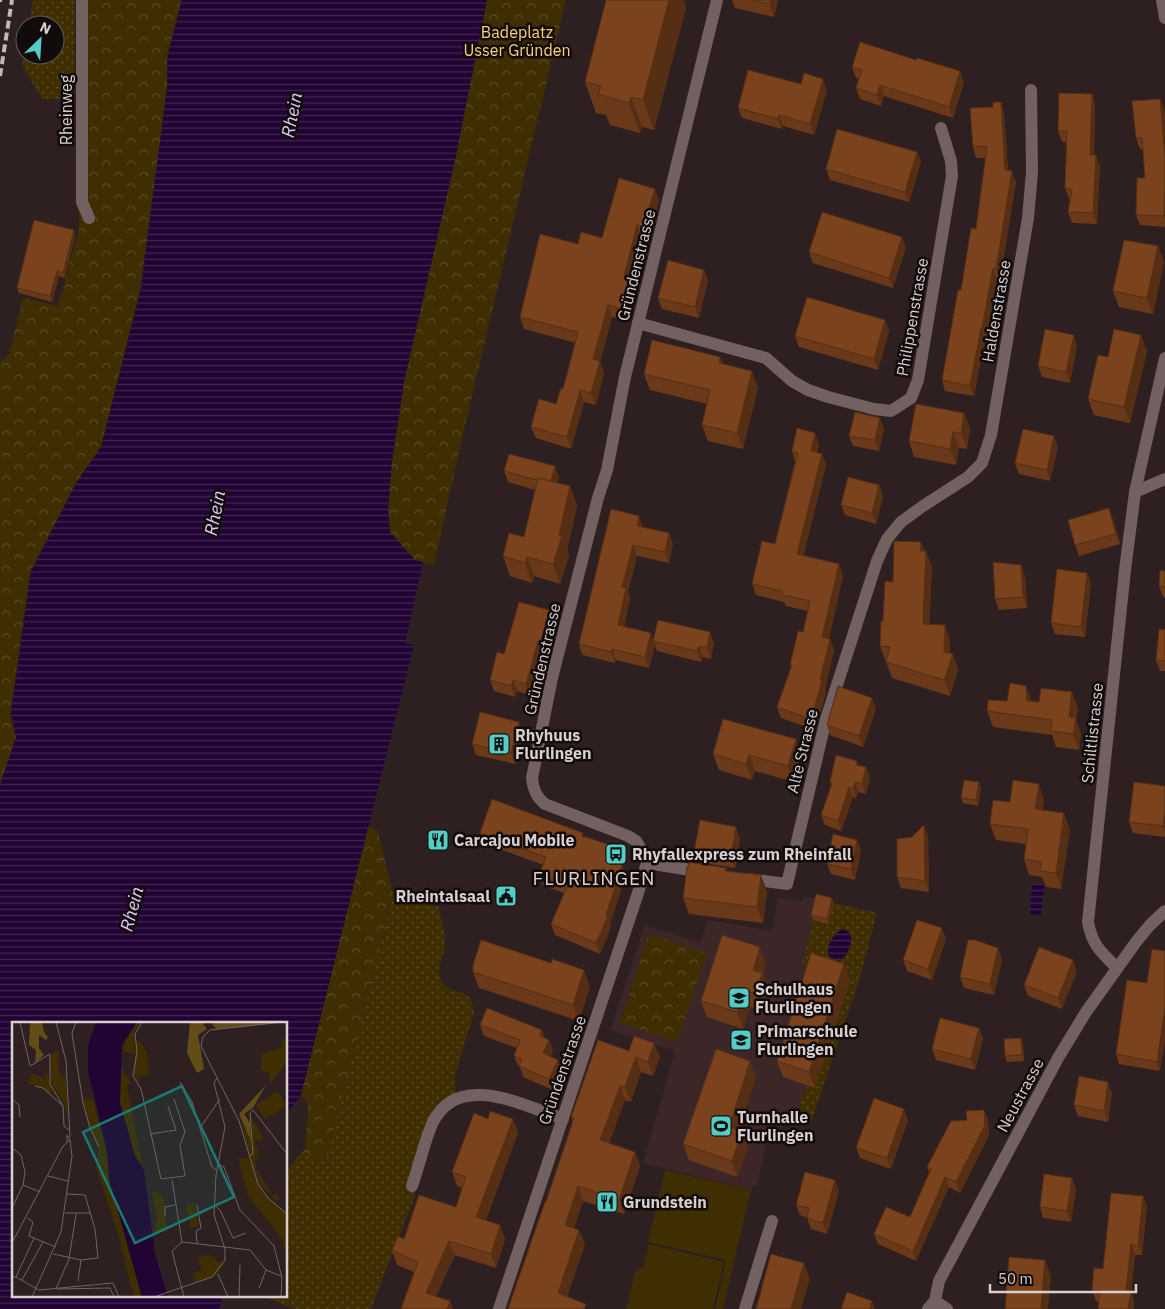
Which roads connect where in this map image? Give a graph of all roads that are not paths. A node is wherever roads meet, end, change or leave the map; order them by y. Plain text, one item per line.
1 (82, 0) edge
2 (717, 0) edge
3 (1162, 0) edge
4 (1165, 18) edge
5 (1031, 90) dead end
6 (941, 128) dead end
7 (89, 218) dead end
8 (638, 323) junction
9 (1165, 358) edge
10 (1165, 479) edge
11 (1135, 492) junction
12 (923, 506) joint
13 (647, 863) junction
14 (713, 874) edge
15 (732, 876) edge
16 (1165, 913) edge
17 (1117, 968) junction
18 (563, 1119) junction
19 (412, 1186) dead end
20 (772, 1222) dead end
21 (932, 1305) edge
22 (500, 1309) edge
23 (745, 1309) edge
24 (947, 1309) edge

1 - 7 street, Rheinweg
2 - 8 street, Gründenstrasse
3 - 4 street
5 - 12 street, Haldenstrasse
6 - 8 street, Philippenstrasse
8 - 13 street, Gründenstrasse
9 - 11 street, Schiltlistrasse
10 - 11 street
11 - 17 street, Schiltlistrasse
12 - 15 street, Alte Strasse
13 - 14 street
13 - 18 street, Gründenstrasse
16 - 17 street, Neustrasse
17 - 21 street, Neustrasse
18 - 19 street
18 - 22 street, Gründenstrasse
20 - 23 street
21 - 24 street

